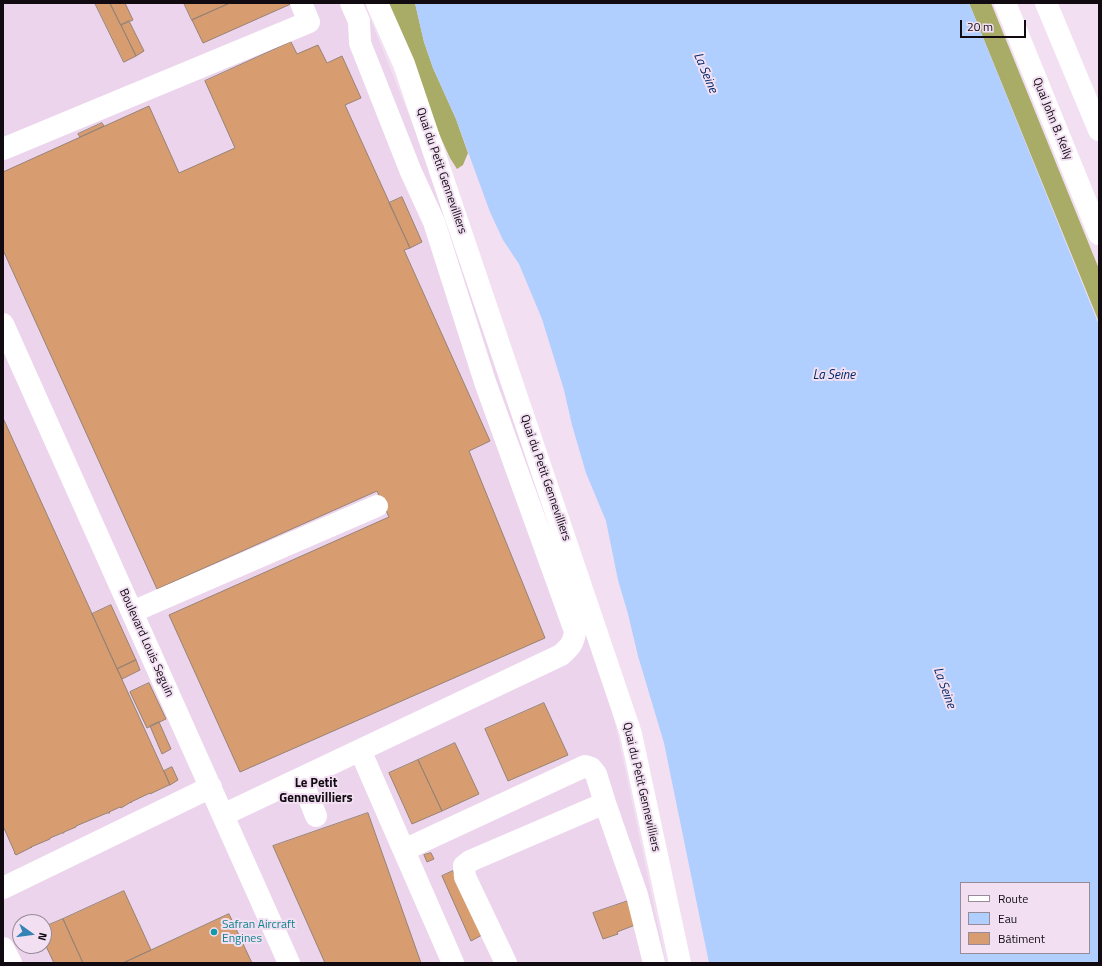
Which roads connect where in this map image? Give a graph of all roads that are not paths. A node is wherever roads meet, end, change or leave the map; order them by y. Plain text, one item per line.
1 (301, 3) edge
2 (351, 3) edge
3 (377, 3) edge
4 (1005, 3) edge
5 (1046, 3) edge
6 (1099, 130) edge
7 (3, 148) edge
8 (1099, 234) edge
9 (3, 324) edge
10 (377, 506) dead end
11 (132, 612) junction
12 (360, 750) junction
13 (301, 778) junction
14 (211, 788) junction
15 (605, 804) junction
16 (223, 815) junction
17 (316, 816) dead end
18 (404, 850) junction
19 (3, 888) edge
20 (3, 948) edge
21 (10, 963) edge
22 (289, 963) edge
23 (453, 963) edge
24 (506, 963) edge
25 (654, 963) edge
26 (680, 963) edge

1 - 7 street
2 - 12 street
3 - 26 street, Quai du Petit Gennevilliers
4 - 8 street, Quai John B. Kelly
5 - 6 street
9 - 11 street, Boulevard Louis Seguin
10 - 11 street
11 - 14 street, Boulevard Louis Seguin
12 - 13 street
12 - 18 street
13 - 16 street
13 - 17 street
14 - 16 street, Boulevard Louis Seguin
14 - 19 street
15 - 18 street
15 - 24 street
15 - 25 street
16 - 22 street, Boulevard Louis Seguin
18 - 23 street
20 - 21 street

